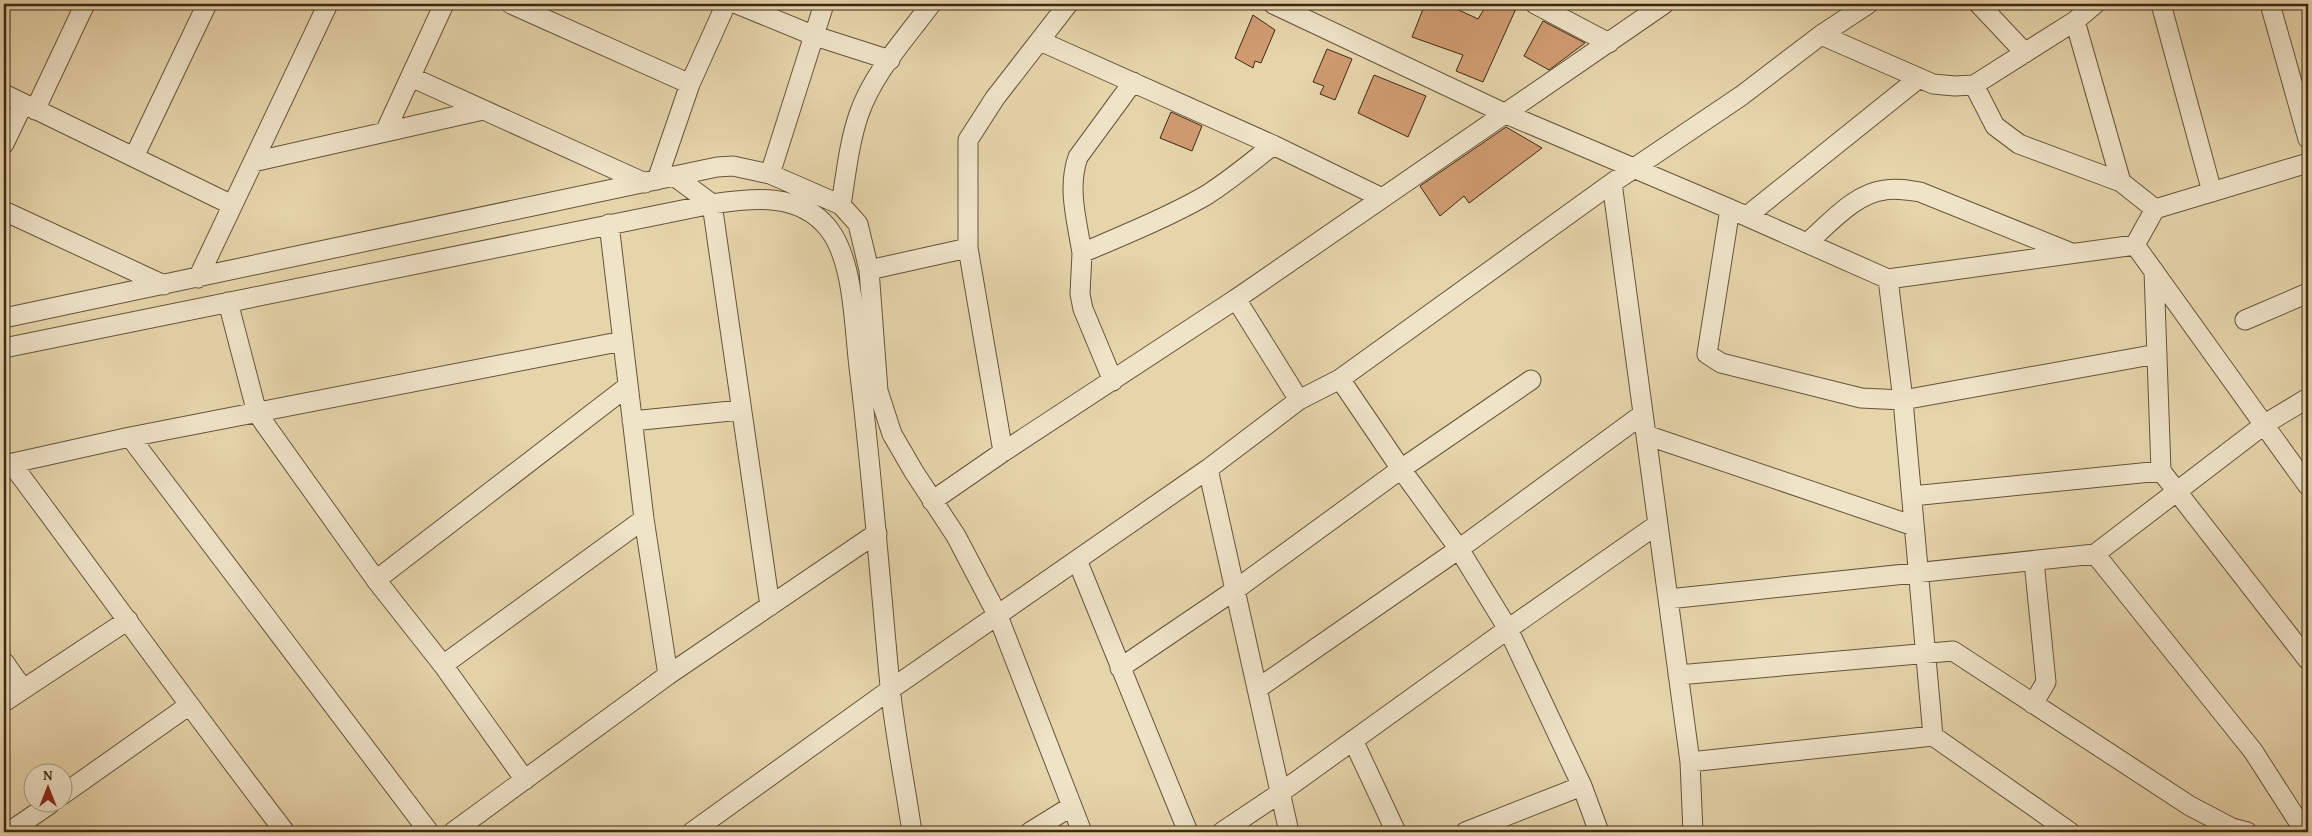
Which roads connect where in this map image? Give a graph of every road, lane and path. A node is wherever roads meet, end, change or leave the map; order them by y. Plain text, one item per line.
1 (85, 4) edge
2 (207, 4) edge
3 (328, 4) edge
4 (444, 4) edge
5 (510, 4) edge
6 (726, 4) edge
7 (737, 4) edge
8 (824, 4) edge
9 (931, 4) edge
10 (1068, 4) edge
11 (1273, 4) edge
12 (1535, 4) edge
13 (1664, 4) edge
14 (1868, 4) edge
15 (1980, 4) edge
16 (2095, 4) edge
17 (2161, 4) edge
18 (2270, 4) edge
19 (2075, 21) junction
20 (1821, 35) junction
21 (815, 36) junction
22 (1040, 41) junction
23 (1609, 44) junction
24 (2025, 53) junction
25 (890, 60) junction
26 (411, 77) junction
27 (1920, 78) junction
28 (1133, 82) junction
29 (690, 84) junction
30 (1974, 84) junction
31 (4, 94) edge
32 (29, 107) junction
33 (483, 110) junction
34 (1504, 113) junction
35 (386, 130) junction
36 (2308, 139) edge
37 (4, 144) edge
38 (1272, 145) junction
39 (134, 157) junction
40 (253, 162) junction
41 (2308, 163) edge
42 (1634, 169) junction
43 (770, 174) junction
44 (659, 180) junction
45 (2121, 182) junction
46 (1612, 183) junction
47 (2212, 192) junction
48 (1382, 198) junction
49 (712, 204) junction
50 (232, 205) junction
51 (841, 205) junction
52 (1730, 209) junction
53 (2155, 209) junction
54 (4, 211) edge
55 (1747, 216) junction
56 (609, 224) junction
57 (1807, 243) junction
58 (2135, 245) junction
59 (968, 248) junction
60 (2070, 252) junction
61 (1082, 253) junction
62 (870, 270) junction
63 (2154, 271) junction
64 (198, 278) junction
65 (1888, 279) junction
66 (164, 285) junction
67 (2308, 293) edge
68 (1236, 299) junction
69 (228, 302) junction
70 (4, 318) edge
71 (2245, 320) dead end
72 (623, 341) junction
73 (4, 348) edge
74 (2157, 354) junction
75 (1340, 380) junction
76 (1531, 380) dead end
77 (1113, 381) junction
78 (628, 386) junction
79 (2308, 398) edge
80 (1299, 400) junction
81 (1903, 400) junction
82 (741, 410) junction
83 (257, 413) junction
84 (1643, 414) junction
85 (632, 421) junction
86 (2265, 424) junction
87 (1646, 435) junction
88 (130, 437) junction
89 (1003, 452) junction
90 (8, 464) edge
91 (1208, 468) junction
92 (1401, 469) junction
93 (2161, 471) junction
94 (2308, 486) edge
95 (2178, 492) junction
96 (1912, 496) junction
97 (932, 501) junction
98 (644, 519) junction
99 (1658, 524) junction
100 (1914, 526) junction
101 (876, 532) junction
102 (1459, 549) junction
103 (2096, 554) junction
104 (1077, 560) junction
105 (2034, 561) junction
106 (1919, 573) junction
107 (376, 580) junction
108 (1235, 590) junction
109 (1668, 599) junction
110 (770, 606) junction
111 (998, 616) junction
112 (128, 620) junction
113 (1508, 629) junction
114 (1926, 654) junction
115 (2308, 660) edge
116 (4, 662) edge
117 (443, 665) junction
118 (1120, 668) junction
119 (668, 675) junction
120 (1678, 675) junction
121 (23, 689) junction
122 (891, 689) junction
123 (1257, 690) junction
124 (4, 702) edge
125 (2033, 704) junction
126 (188, 706) junction
127 (1933, 736) junction
128 (1353, 740) junction
129 (1690, 762) junction
130 (526, 780) junction
131 (1582, 786) junction
132 (72, 788) edge
133 (1280, 793) junction
134 (1072, 806) junction
135 (36, 814) edge
136 (10, 832) edge
137 (285, 832) edge
138 (428, 832) edge
139 (453, 832) edge
140 (692, 832) edge
141 (912, 832) edge
142 (1030, 832) edge
143 (1082, 832) edge
144 (1188, 832) edge
145 (1222, 832) edge
146 (1289, 832) edge
147 (1396, 832) edge
148 (1465, 832) edge
149 (1599, 832) edge
150 (1694, 832) edge
151 (2070, 832) edge
152 (2247, 832) edge
153 (2305, 832) edge

1 - 32 street
2 - 39 street
3 - 40 street
4 - 26 street
5 - 29 street
6 - 29 street
7 - 21 street
8 - 21 street
9 - 25 street
10 - 22 street
11 - 34 street
12 - 23 street
13 - 23 street
14 - 20 street
15 - 24 street
16 - 19 street
17 - 47 street
18 - 36 street
19 - 24 street
19 - 45 street
20 - 27 street
20 - 42 street
21 - 25 street
21 - 43 street
22 - 28 street
22 - 59 street
23 - 34 street
24 - 30 street
25 - 51 street
26 - 33 street
26 - 35 street
27 - 30 street
27 - 55 street
28 - 38 street
28 - 61 street
29 - 44 street
30 - 45 street
31 - 32 street
32 - 37 street
32 - 39 street
33 - 35 street
33 - 44 street
34 - 42 street
34 - 48 street
35 - 40 street
38 - 48 street
38 - 61 street
39 - 50 street
40 - 50 street
41 - 47 street
42 - 46 street
42 - 52 street
43 - 44 street
43 - 51 street
44 - 49 street
44 - 64 street
45 - 53 street
46 - 75 street
46 - 84 street
47 - 53 street
48 - 68 street
49 - 56 street
49 - 82 street
49 - 101 street
50 - 64 street
51 - 62 street
52 - 55 street
52 - 81 street
53 - 58 street
54 - 66 street
55 - 57 street
56 - 69 street
56 - 72 street
57 - 60 street
57 - 65 street
58 - 60 street
58 - 63 street
59 - 62 street
59 - 89 street
60 - 65 street
61 - 77 street
62 - 97 street
63 - 74 street
63 - 86 street
64 - 66 street
65 - 81 street
66 - 70 street
67 - 71 street
68 - 77 street
68 - 80 street
69 - 73 street
69 - 83 street
72 - 78 street
72 - 83 street
74 - 81 street
74 - 93 street
75 - 80 street
75 - 92 street
76 - 92 street
77 - 89 street
78 - 85 street
78 - 107 street
79 - 86 street
80 - 91 street
81 - 96 street
82 - 85 street
82 - 110 street
83 - 88 street
83 - 107 street
84 - 87 street
84 - 102 street
85 - 98 street
86 - 94 street
86 - 95 street
87 - 99 street
87 - 100 street
88 - 90 street
88 - 138 street
89 - 97 street
90 - 112 street
91 - 104 street
91 - 108 street
92 - 102 street
92 - 108 street
93 - 95 street
93 - 96 street
95 - 103 street
95 - 115 street
96 - 100 street
97 - 111 street
98 - 117 street
98 - 119 street
99 - 109 street
99 - 113 street
100 - 106 street
101 - 110 street
101 - 122 street
102 - 113 street
102 - 123 street
103 - 105 street
103 - 153 street
104 - 111 street
104 - 118 street
105 - 106 street
105 - 125 street
106 - 109 street
106 - 114 street
107 - 117 street
108 - 118 street
108 - 123 street
109 - 120 street
110 - 119 street
111 - 122 street
111 - 134 street
112 - 121 street
112 - 126 street
113 - 128 street
113 - 131 street
114 - 120 street
114 - 125 street
114 - 127 street
116 - 121 street
117 - 130 street
118 - 144 street
119 - 130 street
120 - 129 street
121 - 124 street
122 - 140 street
122 - 141 street
123 - 133 street
125 - 152 street
126 - 132 street
126 - 137 street
127 - 129 street
127 - 151 street
128 - 133 street
128 - 147 street
129 - 150 street
130 - 139 street
131 - 148 street
131 - 149 street
133 - 145 street
133 - 146 street
134 - 142 street
134 - 143 street
135 - 136 street

